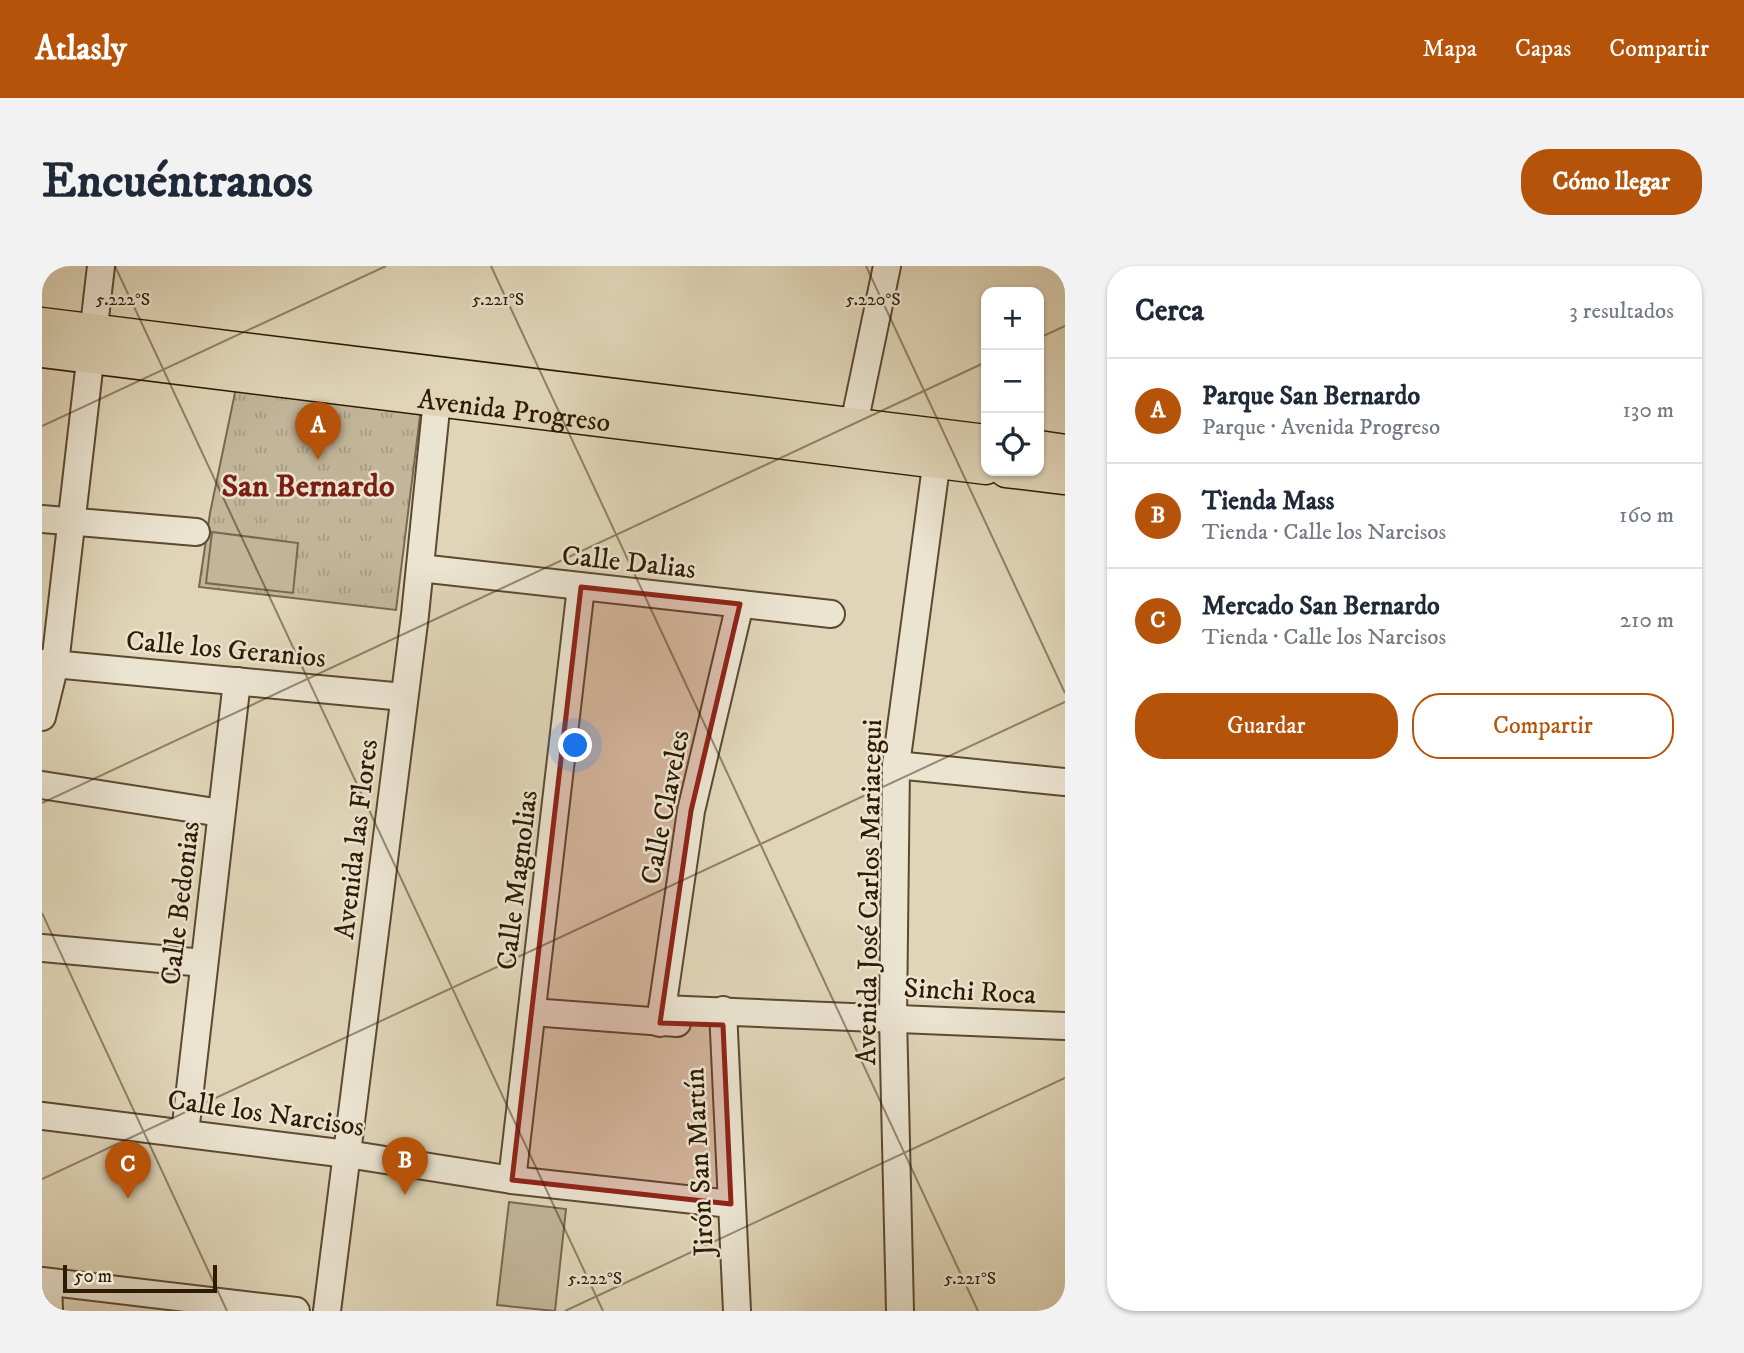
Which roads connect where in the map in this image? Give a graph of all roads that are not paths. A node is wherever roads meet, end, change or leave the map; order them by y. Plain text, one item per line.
1 (101, 266) edge
2 (887, 266) edge
3 (42, 324) edge
4 (91, 344) junction
5 (42, 351) edge
6 (438, 387) junction
7 (854, 425) junction
8 (981, 442) edge
9 (1044, 448) edge
10 (938, 449) junction
11 (1065, 451) edge
12 (981, 466) edge
13 (1044, 476) edge
14 (1065, 478) edge
15 (42, 519) edge
16 (72, 521) junction
17 (196, 532) dead end
18 (420, 568) junction
19 (581, 587) junction
20 (740, 604) junction
21 (831, 614) dead end
22 (48, 664) edge
23 (236, 681) junction
24 (404, 697) junction
25 (42, 717) edge
26 (896, 765) junction
27 (1065, 782) edge
28 (42, 785) edge
29 (221, 813) junction
30 (42, 948) edge
31 (204, 962) junction
32 (532, 1012) junction
33 (661, 1016) junction
34 (723, 1017) junction
35 (893, 1017) junction
36 (1065, 1026) edge
37 (42, 1116) edge
38 (185, 1133) junction
39 (347, 1154) junction
40 (512, 1180) junction
41 (731, 1204) junction
42 (45, 1282) edge
43 (158, 1303) edge
44 (49, 1311) edge
45 (296, 1311) edge
46 (327, 1311) edge
47 (737, 1311) edge
48 (900, 1311) edge

1 - 4 street
2 - 7 street
3 - 4 main road, Avenida Progreso
4 - 5 main road, Avenida Progreso
4 - 6 main road, Avenida Progreso
4 - 16 street
6 - 7 main road, Avenida Progreso
6 - 10 main road, Avenida Progreso
6 - 18 street, Avenida las Flores
7 - 10 main road, Avenida Progreso
8 - 10 main road, Avenida Progreso
9 - 11 main road
10 - 12 main road, Avenida Progreso
10 - 26 street, Avenida José Carlos Mariategui
13 - 14 main road
15 - 16 street
16 - 17 street
16 - 22 street
18 - 19 street, Calle Dalias
18 - 24 street, Avenida las Flores
19 - 20 street, Calle Dalias
19 - 32 street, Calle Magnolias
20 - 21 street, Calle Dalias
20 - 33 street, Calle Claveles
22 - 23 street, Calle los Geranios
22 - 25 street
23 - 24 street, Calle los Geranios
23 - 29 street, Calle Bedonias
24 - 39 street, Avenida las Flores
26 - 27 street
26 - 35 street, Avenida José Carlos Mariategui
28 - 29 street
29 - 31 street, Calle Bedonias
30 - 31 street
31 - 38 street, Calle Bedonias
32 - 33 street, Sinchi Roca
32 - 40 street, Calle Magnolias
33 - 34 street, Sinchi Roca
34 - 35 street, Sinchi Roca
34 - 41 street, Jirón San Martín
35 - 36 street, Sinchi Roca
35 - 48 street, Avenida José Carlos Mariategui
37 - 38 street, Calle los Narcisos
38 - 39 street, Calle los Narcisos
39 - 40 street, Calle los Narcisos
39 - 46 street, Avenida las Flores
40 - 41 street, Calle los Narcisos
41 - 47 street, Jirón San Martín
42 - 43 street
42 - 44 street
43 - 45 street

